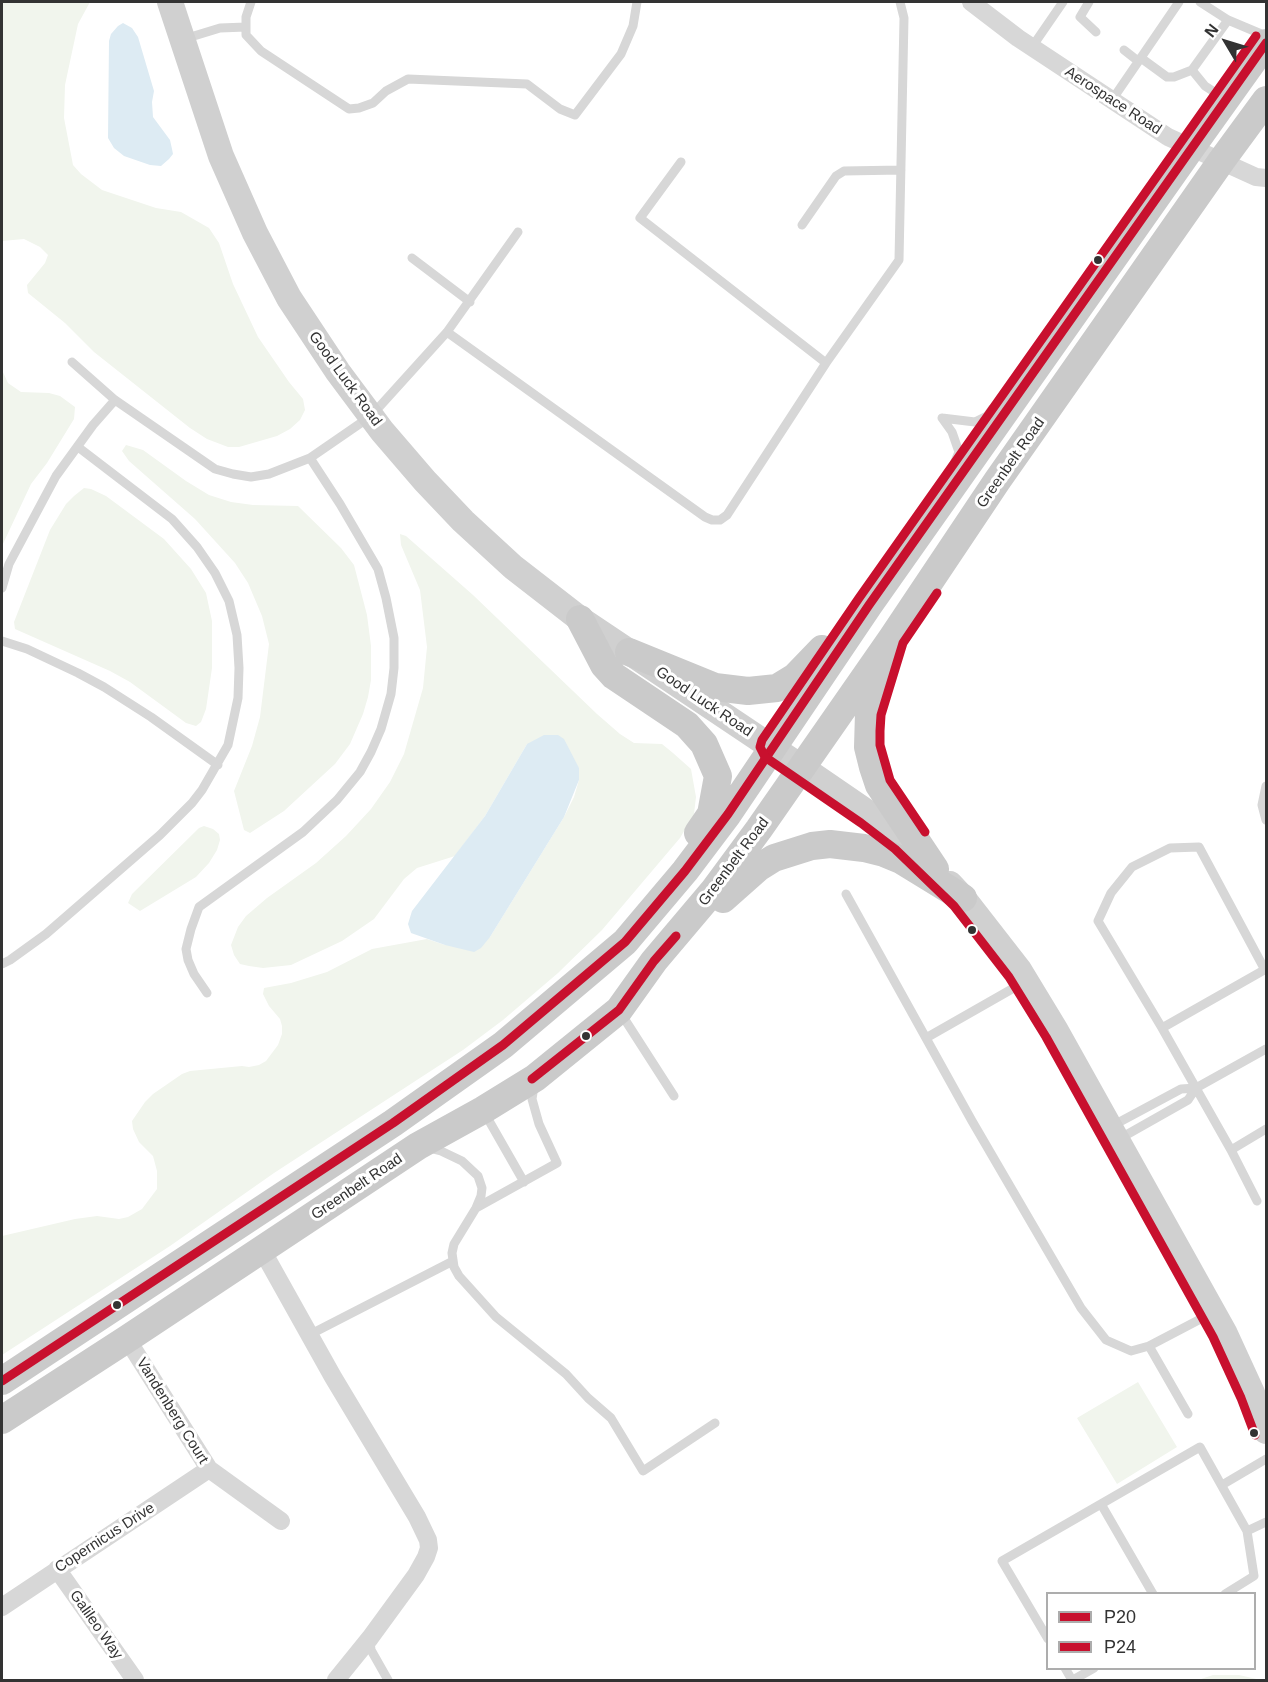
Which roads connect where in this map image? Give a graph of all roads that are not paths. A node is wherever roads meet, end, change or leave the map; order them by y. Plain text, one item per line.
1 (170, 2) edge
2 (251, 2) edge
3 (637, 2) edge
4 (900, 2) edge
5 (971, 2) edge
6 (1089, 2) edge
7 (1179, 2) edge
8 (1200, 2) edge
9 (1059, 3) edge
10 (1170, 15) junction
11 (1228, 20) junction
12 (1179, 21) dead end
13 (246, 27) junction
14 (1096, 32) dead end
15 (1158, 33) junction
16 (1266, 36) edge
17 (1166, 39) dead end
18 (182, 40) junction
19 (1266, 44) edge
20 (1032, 47) junction
21 (1124, 50) dead end
22 (1139, 60) junction
23 (1194, 63) junction
24 (1112, 100) junction
25 (1225, 100) junction
26 (1266, 100) edge
27 (1191, 148) junction
28 (1222, 160) junction
29 (681, 162) dead end
30 (901, 170) junction
31 (1266, 178) edge
32 (802, 225) dead end
33 (518, 232) dead end
34 (412, 258) dead end
35 (470, 302) junction
36 (447, 333) junction
37 (72, 363) dead end
38 (826, 363) junction
39 (1036, 369) junction
40 (115, 400) junction
41 (371, 416) junction
42 (78, 447) junction
43 (310, 458) junction
44 (930, 518) junction
45 (2, 588) edge
46 (580, 619) junction
47 (892, 638) junction
48 (2, 641) edge
49 (628, 652) junction
50 (772, 747) junction
51 (218, 765) junction
52 (801, 767) junction
53 (1266, 786) edge
54 (1266, 820) edge
55 (935, 869) junction
56 (846, 894) dead end
57 (963, 898) junction
58 (654, 961) junction
59 (2, 964) edge
60 (1266, 970) edge
61 (1026, 981) junction
62 (570, 989) junction
63 (207, 993) dead end
64 (619, 1010) junction
65 (1162, 1028) junction
66 (926, 1038) junction
67 (503, 1045) junction
68 (1266, 1049) edge
69 (535, 1078) junction
70 (1196, 1088) junction
71 (674, 1096) dead end
72 (483, 1110) junction
73 (1266, 1129) edge
74 (1113, 1134) junction
75 (418, 1146) junction
76 (1231, 1150) junction
77 (524, 1182) junction
78 (1257, 1201) dead end
79 (476, 1208) junction
80 (262, 1250) junction
81 (453, 1261) junction
82 (1214, 1312) junction
83 (309, 1335) junction
84 (127, 1340) junction
85 (1149, 1346) junction
86 (2, 1381) edge
87 (1188, 1414) dead end
88 (2, 1420) edge
89 (715, 1423) dead end
90 (1266, 1431) edge
91 (1266, 1459) edge
92 (209, 1469) junction
93 (1222, 1485) junction
94 (1101, 1504) junction
95 (281, 1521) dead end
96 (1266, 1522) edge
97 (1247, 1531) junction
98 (57, 1569) junction
99 (1152, 1592) edge
100 (1227, 1592) edge
101 (2, 1607) edge
102 (1046, 1637) edge
103 (370, 1638) junction
104 (1090, 1670) edge
105 (135, 1680) edge
106 (336, 1680) edge
107 (388, 1680) edge
108 (1073, 1680) edge

1 - 18 main road, Good Luck Road
2 - 13 lane
3 - 13 lane
4 - 30 lane
5 - 20 street, Aerospace Road
6 - 14 lane
7 - 10 lane
8 - 11 lane
9 - 20 lane
10 - 12 lane
10 - 15 lane
11 - 16 lane
11 - 23 lane
13 - 18 lane
15 - 17 lane
15 - 22 lane
18 - 41 main road, Good Luck Road
19 - 25 main road
20 - 24 street, Aerospace Road
21 - 22 lane
22 - 23 lane
22 - 24 lane
23 - 25 lane
24 - 27 street, Aerospace Road
25 - 27 main road
26 - 28 main road, Greenbelt Road
27 - 28 street, Aerospace Road
27 - 39 main road
28 - 31 street, Aerospace Road
28 - 47 main road, Greenbelt Road
29 - 38 lane
30 - 32 lane
30 - 38 lane
33 - 35 lane
34 - 35 lane
35 - 36 lane
36 - 38 lane
36 - 41 lane
37 - 40 lane
39 - 44 main road
39 - 44 lane
40 - 42 lane
40 - 43 lane
41 - 43 lane
41 - 46 main road, Good Luck Road
42 - 45 lane
42 - 51 lane
43 - 63 lane
44 - 49 main road
44 - 50 main road
46 - 49 main road, Good Luck Road
46 - 62 main road
47 - 52 main road, Greenbelt Road
47 - 55 main road
48 - 51 lane
49 - 50 main road, Good Luck Road
50 - 52 main road, Good Luck Road
50 - 62 main road
51 - 59 lane
52 - 55 main road, Good Luck Road
52 - 58 main road, Greenbelt Road
53 - 54 lane
55 - 57 main road, Good Luck Road
56 - 66 lane
57 - 58 main road
57 - 61 main road, Good Luck Road
58 - 64 main road, Greenbelt Road
60 - 65 lane
60 - 65 lane
61 - 66 lane
61 - 74 main road, Good Luck Road
62 - 67 main road
64 - 69 main road, Greenbelt Road
64 - 71 lane
65 - 70 lane
66 - 85 lane
67 - 72 main road
67 - 86 main road
68 - 70 lane
69 - 72 main road, Greenbelt Road
69 - 77 lane
70 - 74 lane
70 - 74 lane
70 - 76 lane
72 - 75 main road, Greenbelt Road
72 - 77 lane
73 - 76 lane
74 - 82 main road, Good Luck Road
75 - 79 lane
75 - 80 main road, Greenbelt Road
76 - 78 lane
77 - 79 lane
79 - 81 lane
80 - 83 street
80 - 84 main road, Greenbelt Road
81 - 83 lane
81 - 89 lane
82 - 85 lane
82 - 90 main road, Good Luck Road
83 - 103 street
84 - 88 main road, Greenbelt Road
84 - 92 street, Vandenberg Court
85 - 87 lane
91 - 93 lane
92 - 95 street, Vandenberg Court
92 - 98 street, Copernicus Drive
93 - 94 lane
93 - 97 lane
94 - 99 lane
94 - 102 lane
96 - 97 lane
97 - 100 lane
98 - 101 street, Copernicus Drive
98 - 105 street, Galileo Way
103 - 106 street
103 - 107 lane
104 - 108 lane

